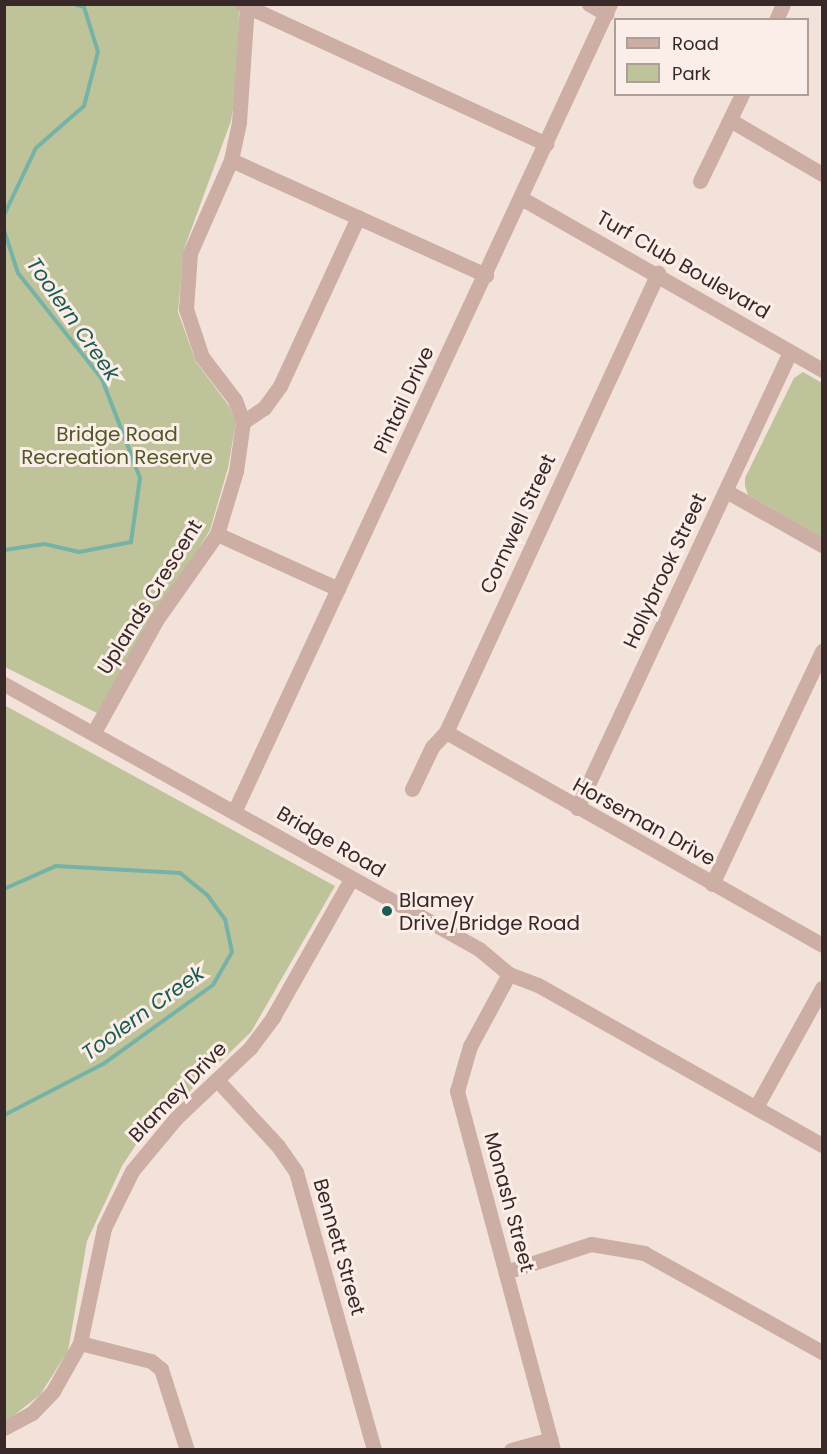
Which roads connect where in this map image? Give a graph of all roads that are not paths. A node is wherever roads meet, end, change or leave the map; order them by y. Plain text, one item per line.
1 (589, 4) edge
2 (783, 4) edge
3 (245, 6) edge
4 (608, 9) edge
5 (777, 18) edge
6 (741, 96) edge
7 (730, 120) junction
8 (546, 144) junction
9 (231, 160) junction
10 (822, 174) edge
11 (700, 181) dead end
12 (522, 198) junction
13 (358, 218) junction
14 (658, 273) junction
15 (486, 276) junction
16 (790, 352) junction
17 (822, 369) edge
18 (243, 423) junction
19 (726, 491) junction
20 (217, 534) junction
21 (822, 545) edge
22 (338, 589) junction
23 (822, 651) edge
24 (4, 684) edge
25 (94, 732) junction
26 (446, 732) junction
27 (412, 789) dead end
28 (577, 808) junction
29 (234, 812) junction
30 (351, 879) junction
31 (712, 884) junction
32 (822, 945) edge
33 (509, 975) junction
34 (822, 988) edge
35 (218, 1081) junction
36 (756, 1107) junction
37 (822, 1144) edge
38 (506, 1272) junction
39 (80, 1343) junction
40 (822, 1352) edge
41 (4, 1428) edge
42 (552, 1444) edge
43 (187, 1449) edge
44 (374, 1449) edge
45 (511, 1449) edge

1 - 4 street
2 - 5 street
3 - 8 street
3 - 9 street
4 - 8 street, Pintail Drive
6 - 7 street
7 - 10 street
7 - 11 street
8 - 12 street, Pintail Drive
9 - 13 street
9 - 18 street
12 - 14 street, Turf Club Boulevard
12 - 15 street, Pintail Drive
13 - 15 street
13 - 18 street
14 - 16 street, Turf Club Boulevard
14 - 26 street, Cornwell Street
15 - 22 street, Pintail Drive
16 - 17 street, Turf Club Boulevard
16 - 19 street, Hollybrook Street
18 - 20 street, Uplands Crescent
19 - 21 street
19 - 28 street, Hollybrook Street
20 - 22 street
20 - 25 street, Uplands Crescent
22 - 29 street, Pintail Drive
23 - 31 street
24 - 25 street, Bridge Road
25 - 29 street, Bridge Road
26 - 27 street, Cornwell Street
26 - 28 street, Horseman Drive
28 - 31 street, Horseman Drive
29 - 30 street, Bridge Road
30 - 33 street, Bridge Road
30 - 35 street, Blamey Drive
31 - 32 street, Horseman Drive
33 - 36 street, Bridge Road
33 - 38 street, Monash Street
34 - 36 street
35 - 39 street, Blamey Drive
35 - 44 street, Bennett Street
36 - 37 street, Bridge Road
38 - 40 street
38 - 42 street, Monash Street
39 - 41 street, Blamey Drive
39 - 43 street
42 - 45 street

